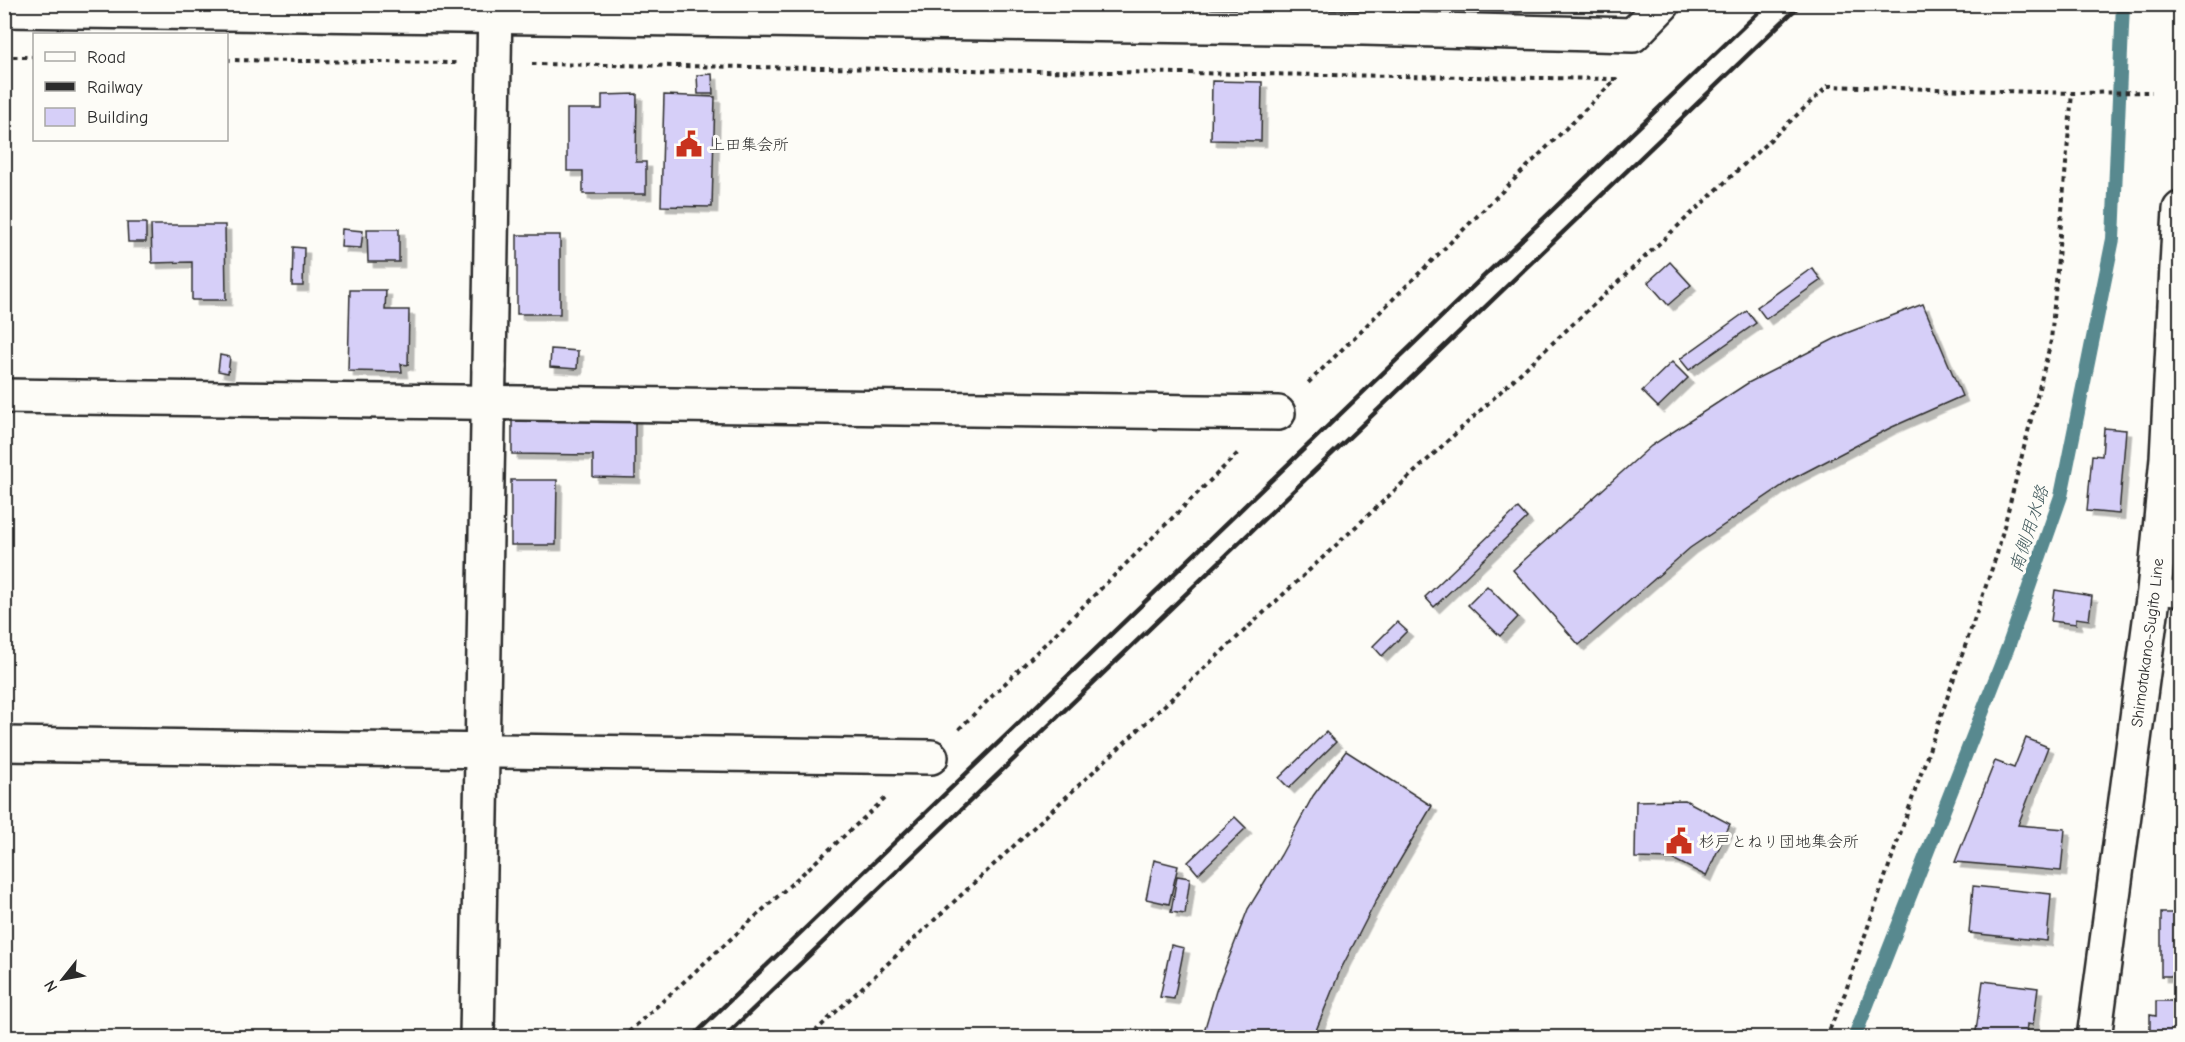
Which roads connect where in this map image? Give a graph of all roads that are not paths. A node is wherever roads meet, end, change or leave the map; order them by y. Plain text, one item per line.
1 (1663, 4) edge
2 (4, 10) edge
3 (495, 11) edge
4 (836, 13) edge
5 (1067, 14) edge
6 (1141, 15) edge
7 (1363, 16) edge
8 (1542, 18) edge
9 (2181, 209) edge
10 (4, 396) edge
11 (488, 403) junction
12 (1278, 413) road end
13 (2167, 593) edge
14 (4, 744) edge
15 (483, 750) junction
16 (931, 757) road end
17 (477, 1038) edge
18 (2094, 1038) edge

1 - 8 street
2 - 3 street
3 - 4 street
3 - 11 street
4 - 5 street
5 - 6 street
6 - 7 street
7 - 8 street
9 - 13 street, Shimotakano-Sugito Line
10 - 11 street
11 - 12 street
11 - 15 street
13 - 18 street, Shimotakano-Sugito Line
14 - 15 street
15 - 16 street
15 - 17 street

